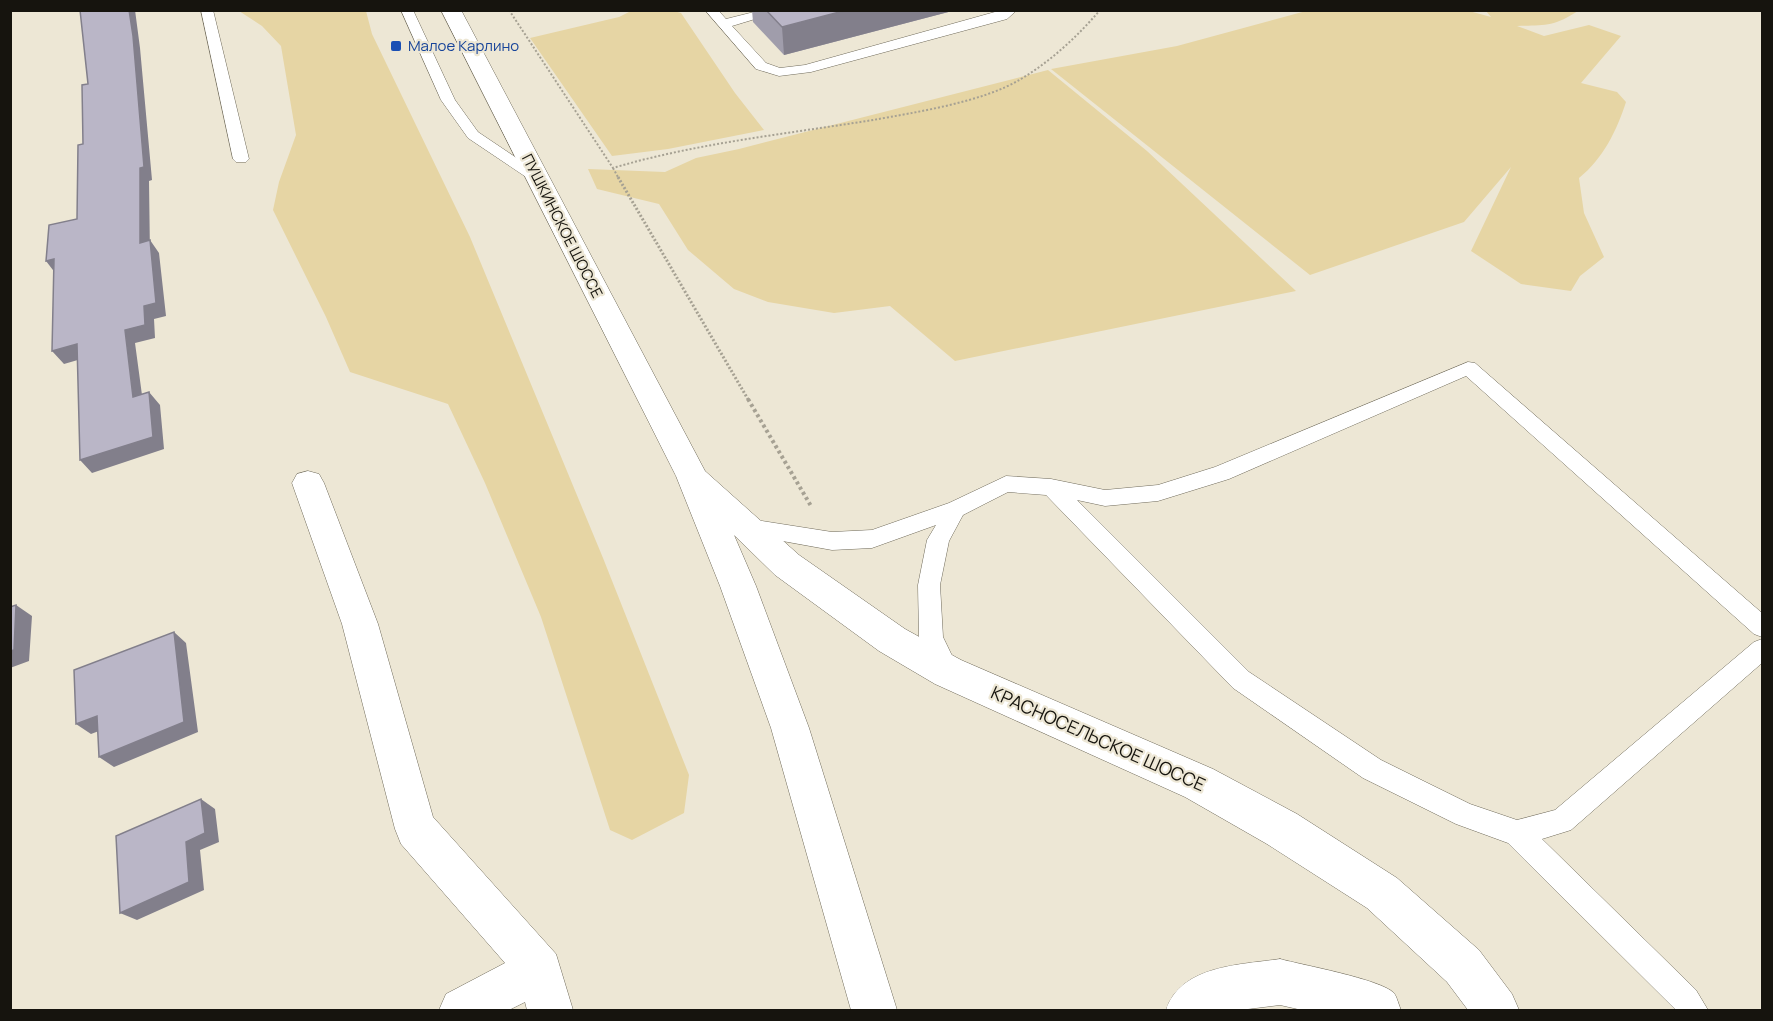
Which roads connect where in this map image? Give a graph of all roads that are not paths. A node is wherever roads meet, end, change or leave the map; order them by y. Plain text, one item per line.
1 (207, 10) edge
2 (407, 10) edge
3 (451, 10) edge
4 (711, 10) edge
5 (779, 10) edge
6 (1011, 10) edge
7 (723, 24) junction
8 (241, 159) dead end
9 (537, 178) junction
10 (674, 441) joint
11 (692, 476) junction
12 (308, 483) dead end
13 (1051, 487) junction
14 (956, 509) junction
15 (749, 527) junction
16 (1762, 627) edge
17 (1762, 649) edge
18 (948, 672) junction
19 (1517, 833) junction
20 (545, 990) edge
21 (462, 1011) edge
22 (874, 1011) edge
23 (1189, 1011) edge
24 (1378, 1011) edge
25 (1496, 1011) edge
26 (1693, 1011) edge

1 - 8 lane
2 - 9 lane
3 - 9 main road, ПУШКИНСКОЕ ШОССЕ
4 - 7 lane
5 - 7 lane
6 - 7 lane
9 - 10 main road, ПУШКИНСКОЕ ШОССЕ
10 - 11 main road, КРАСНОСЕЛЬСКОЕ ШОССЕ
11 - 15 main road, КРАСНОСЕЛЬСКОЕ ШОССЕ
11 - 22 main road, КРАСНОСЕЛЬСКОЕ ШОССЕ
12 - 20 main road
13 - 14 lane
13 - 16 lane
13 - 19 lane
14 - 15 lane
14 - 18 lane
15 - 18 main road, КРАСНОСЕЛЬСКОЕ ШОССЕ
17 - 19 lane
18 - 25 main road, КРАСНОСЕЛЬСКОЕ ШОССЕ
19 - 26 lane
20 - 21 main road
23 - 24 main road

